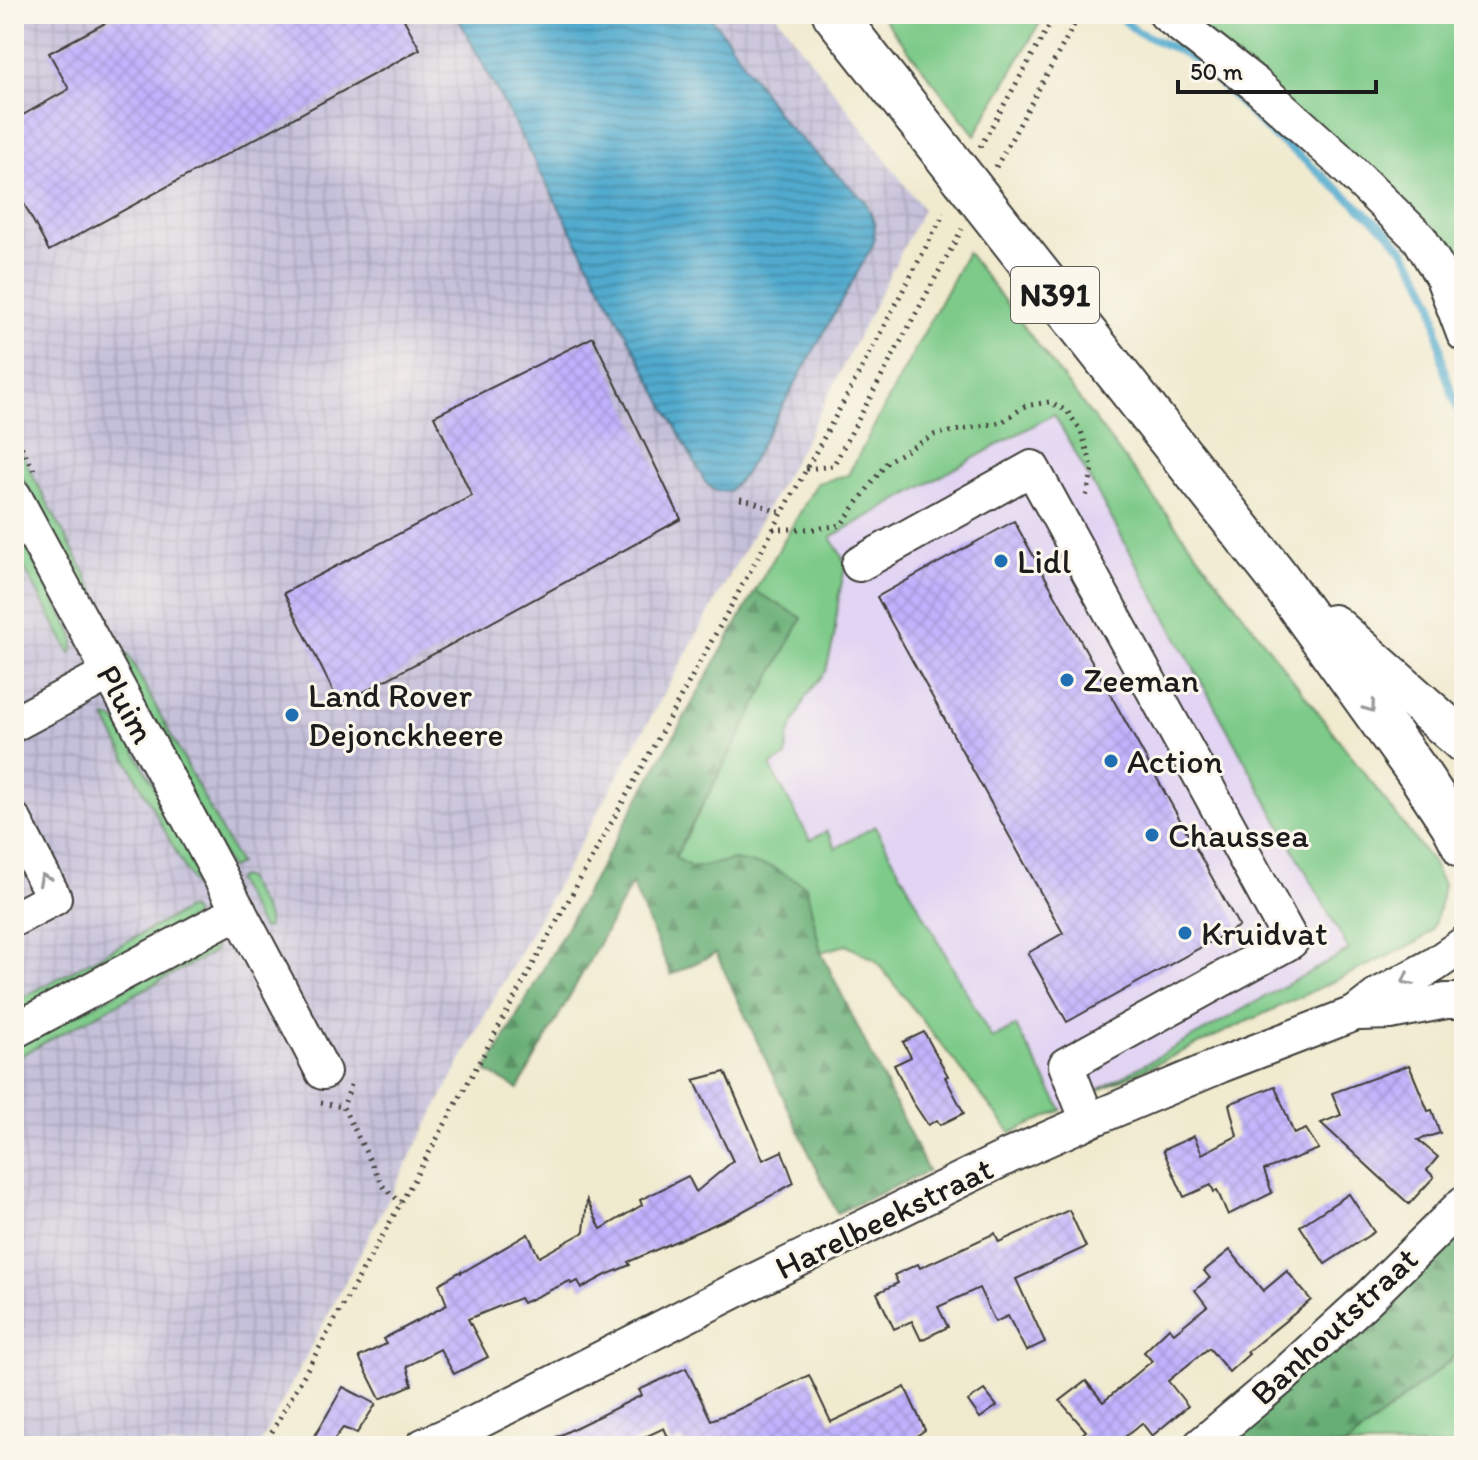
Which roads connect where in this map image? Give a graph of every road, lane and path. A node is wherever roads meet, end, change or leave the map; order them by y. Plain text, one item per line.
1 (834, 14) edge
2 (1056, 14) edge
3 (1080, 14) edge
4 (1166, 14) edge
5 (980, 147) dead end
6 (962, 205) junction
7 (1464, 334) edge
8 (806, 469) junction
9 (14, 496) edge
10 (740, 499) dead end
11 (782, 513) junction
12 (773, 529) junction
13 (1065, 530) junction
14 (859, 564) dead end
15 (1276, 575) junction
16 (109, 673) junction
17 (14, 724) edge
18 (1464, 742) edge
19 (14, 820) edge
20 (1464, 847) edge
21 (239, 911) junction
22 (14, 919) edge
23 (1464, 944) edge
24 (1464, 1001) edge
25 (1356, 1013) junction
26 (14, 1031) edge
27 (323, 1072) dead end
28 (343, 1107) dead end
29 (1088, 1121) junction
30 (401, 1203) junction
31 (1464, 1203) edge
32 (264, 1446) edge
33 (423, 1446) edge
34 (1200, 1446) edge

1 - 6 main road, N391
2 - 5 path
3 - 6 path
4 - 7 street
6 - 8 path
6 - 8 path
6 - 15 main road, N391
8 - 11 path
9 - 16 street, Pluim
10 - 11 path
11 - 12 path
12 - 13 path
12 - 30 path
13 - 14 street
13 - 29 street
15 - 18 main road, N391
15 -> 20 main road, N391
16 - 17 street
16 - 21 street, Pluim
22 -> 19 street
21 - 26 street
21 - 27 street, Pluim
23 -> 25 street, Harelbeekstraat
24 - 25 street, Harelbeekstraat
25 - 29 street, Harelbeekstraat
28 - 30 path
29 - 33 street, Harelbeekstraat
30 - 32 path
31 - 34 street, Banhoutstraat

